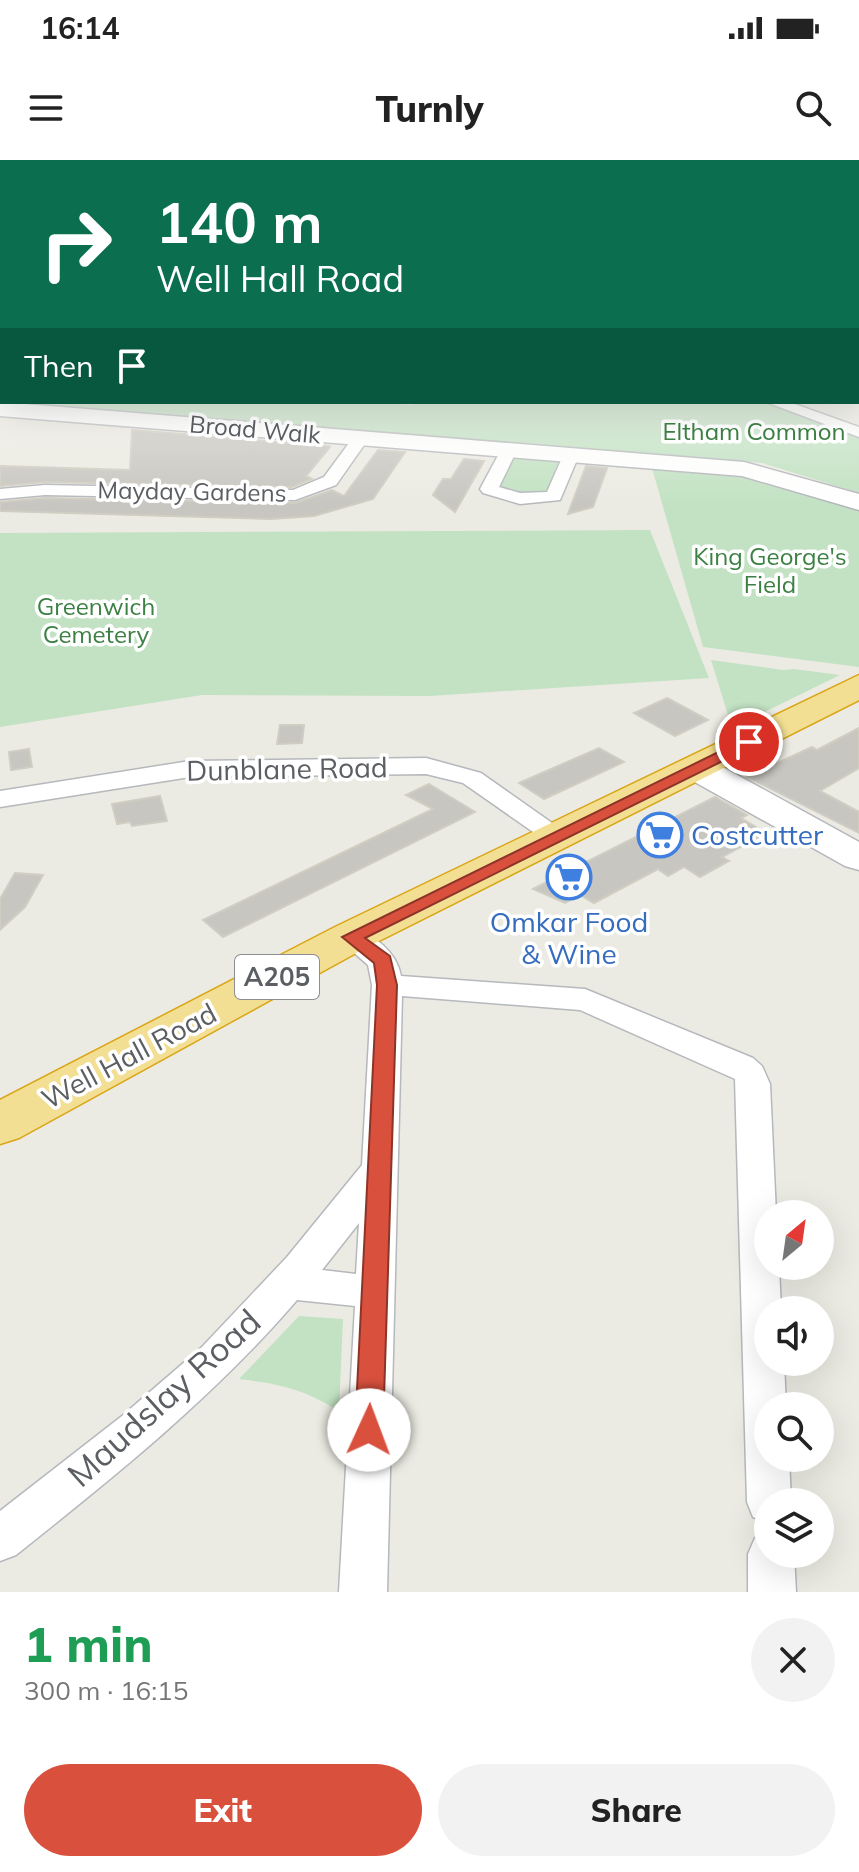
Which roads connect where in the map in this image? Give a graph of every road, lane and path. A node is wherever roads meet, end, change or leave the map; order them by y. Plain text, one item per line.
1 (780, 404) edge
2 (10, 407) edge
3 (859, 432) edge
4 (361, 438) junction
5 (509, 450) junction
6 (571, 455) junction
7 (0, 483) edge
8 (45, 490) junction
9 (0, 494) edge
10 (859, 502) edge
11 (859, 686) edge
12 (697, 768) junction
13 (0, 799) edge
14 (556, 835) junction
15 (859, 858) edge
16 (351, 937) junction
17 (387, 985) junction
18 (0, 1124) edge
19 (378, 1171) junction
20 (287, 1283) junction
21 (374, 1292) junction
22 (768, 1488) edge
23 (0, 1539) edge
24 (771, 1568) edge
25 (363, 1592) edge
26 (772, 1592) edge

1 - 3 street
2 - 4 street, Broad Walk
4 - 5 street, Broad Walk
4 - 8 street, Mayday Gardens
5 - 6 street, Broad Walk
5 - 6 street
6 - 10 street, Broad Walk
7 - 8 street, Mayday Gardens
8 - 9 street, Mayday Gardens
11 - 12 highway, Well Hall Road / A205
12 - 14 highway, Well Hall Road / A205
12 - 15 street
13 - 14 street, Dunblane Road
14 - 16 highway, Well Hall Road / A205
16 - 17 street
16 - 18 highway, Well Hall Road / A205
17 - 19 street
17 - 22 street
19 - 20 street, Maudslay Road
19 - 21 street
20 - 21 street
20 - 23 street, Maudslay Road
21 - 25 street
24 - 26 street

